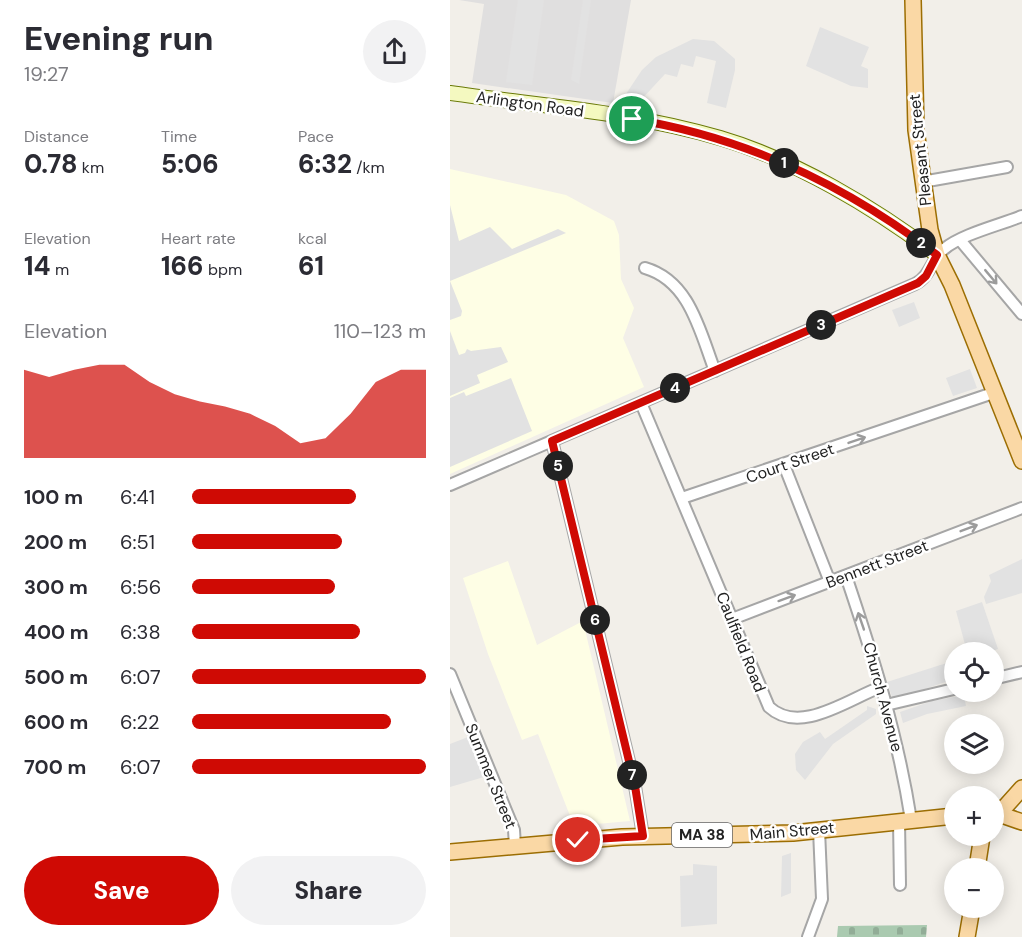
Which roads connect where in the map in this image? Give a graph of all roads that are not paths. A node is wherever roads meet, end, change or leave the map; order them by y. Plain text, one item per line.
1 (913, 0) edge
2 (450, 93) edge
3 (1007, 167) dead end
4 (922, 182) junction
5 (1022, 216) edge
6 (960, 240) junction
7 (937, 255) junction
8 (645, 268) dead end
9 (1022, 314) edge
10 (715, 371) junction
11 (996, 392) junction
12 (642, 403) junction
13 (552, 441) junction
14 (1022, 461) edge
15 (784, 465) junction
16 (450, 485) edge
17 (682, 498) junction
18 (1022, 508) edge
19 (846, 576) junction
20 (830, 582) junction
21 (732, 619) junction
22 (1022, 672) edge
23 (450, 674) edge
24 (1004, 676) edge
25 (881, 687) junction
26 (944, 691) edge
27 (886, 705) junction
28 (1022, 788) edge
29 (1004, 807) edge
30 (1004, 816) edge
31 (944, 817) edge
32 (905, 820) junction
33 (1022, 822) edge
34 (819, 830) junction
35 (643, 836) junction
36 (515, 846) junction
37 (450, 852) edge
38 (900, 885) dead end
39 (970, 918) edge
40 (808, 937) edge
41 (967, 937) edge

1 - 4 main road, Pleasant Street
2 - 7 street, Arlington Road
3 - 4 street
4 - 7 main road, Pleasant Street
5 - 6 street
6 - 7 street
6 -> 9 street
7 - 10 street
7 - 11 main road, Pleasant Street
8 - 10 street
10 - 12 street
11 - 14 main road, Pleasant Street
15 -> 11 street, Court Street
12 - 13 street
12 - 17 street
13 - 16 street
13 - 35 street
15 - 17 street, Court Street
15 - 20 street
17 - 21 street, Caulfield Road
19 -> 18 street, Bennett Street
19 - 20 street, Bennett Street
25 -> 19 street, Church Avenue
21 -> 20 street, Bennett Street
21 - 25 street, Caulfield Road
22 - 24 street
23 - 36 street, Summer Street
25 - 27 street, Church Avenue
26 - 27 street
27 - 32 street, Church Avenue
28 - 29 main road
30 - 33 main road
31 - 32 main road, Main Street / MA 38
32 - 34 main road, Main Street / MA 38
32 - 38 street, Church Avenue
34 - 35 main road, Main Street / MA 38
34 - 40 street
35 - 36 main road, Main Street / MA 38
36 - 37 main road, Main Street / MA 38
39 - 41 main road

